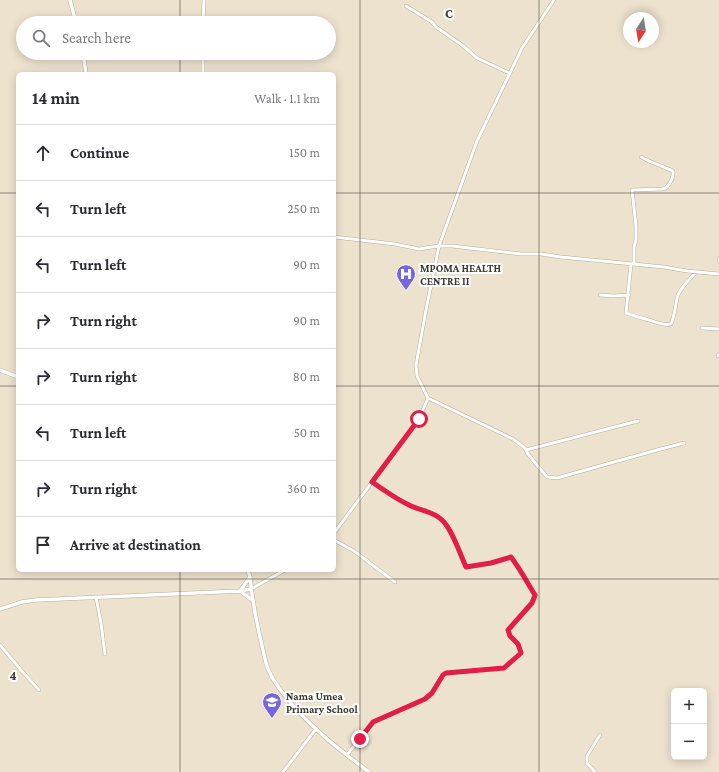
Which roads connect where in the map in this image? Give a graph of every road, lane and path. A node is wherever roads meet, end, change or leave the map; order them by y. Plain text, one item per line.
1 (70, 0) edge
2 (204, 0) edge
3 (554, 0) edge
4 (406, 6) dead end
5 (74, 16) edge
6 (203, 16) edge
7 (83, 60) edge
8 (203, 60) edge
9 (86, 72) edge
10 (203, 72) edge
11 (509, 73) junction
12 (641, 157) dead end
13 (336, 237) edge
14 (439, 246) junction
15 (633, 264) junction
16 (696, 272) junction
17 (719, 274) edge
18 (600, 295) dead end
19 (629, 295) junction
20 (702, 328) dead end
21 (719, 329) edge
22 (0, 370) edge
23 (16, 376) edge
24 (428, 398) junction
25 (638, 421) dead end
26 (684, 443) dead end
27 (526, 450) junction
28 (372, 482) junction
29 (336, 529) edge
30 (336, 541) edge
31 (249, 572) edge
32 (281, 572) edge
33 (250, 577) junction
34 (395, 582) dead end
35 (251, 589) junction
36 (240, 591) junction
37 (96, 597) junction
38 (253, 600) junction
39 (0, 609) edge
40 (0, 645) edge
41 (105, 654) dead end
42 (39, 690) dead end
43 (316, 729) junction
44 (600, 735) dead end
45 (347, 755) junction
46 (283, 772) edge
47 (369, 772) edge
48 (595, 772) edge

1 - 5 street
2 - 6 street
3 - 11 street
4 - 11 street
7 - 9 street
8 - 10 street
11 - 14 street
12 - 15 street
13 - 14 street
14 - 15 street
14 - 24 street
15 - 16 street
15 - 19 street
16 - 17 street
16 - 19 street
18 - 19 street
20 - 21 street
22 - 23 street
24 - 27 street
24 - 28 street
25 - 27 street
26 - 27 street
28 - 29 street
28 - 45 street
30 - 34 street
31 - 33 street
32 - 35 street
33 - 35 street
33 - 36 street
35 - 36 street
35 - 38 street
36 - 37 street
36 - 38 street
37 - 39 street
37 - 41 street
38 - 43 street
40 - 42 street
43 - 45 street
43 - 46 street
44 - 48 street
45 - 47 street

